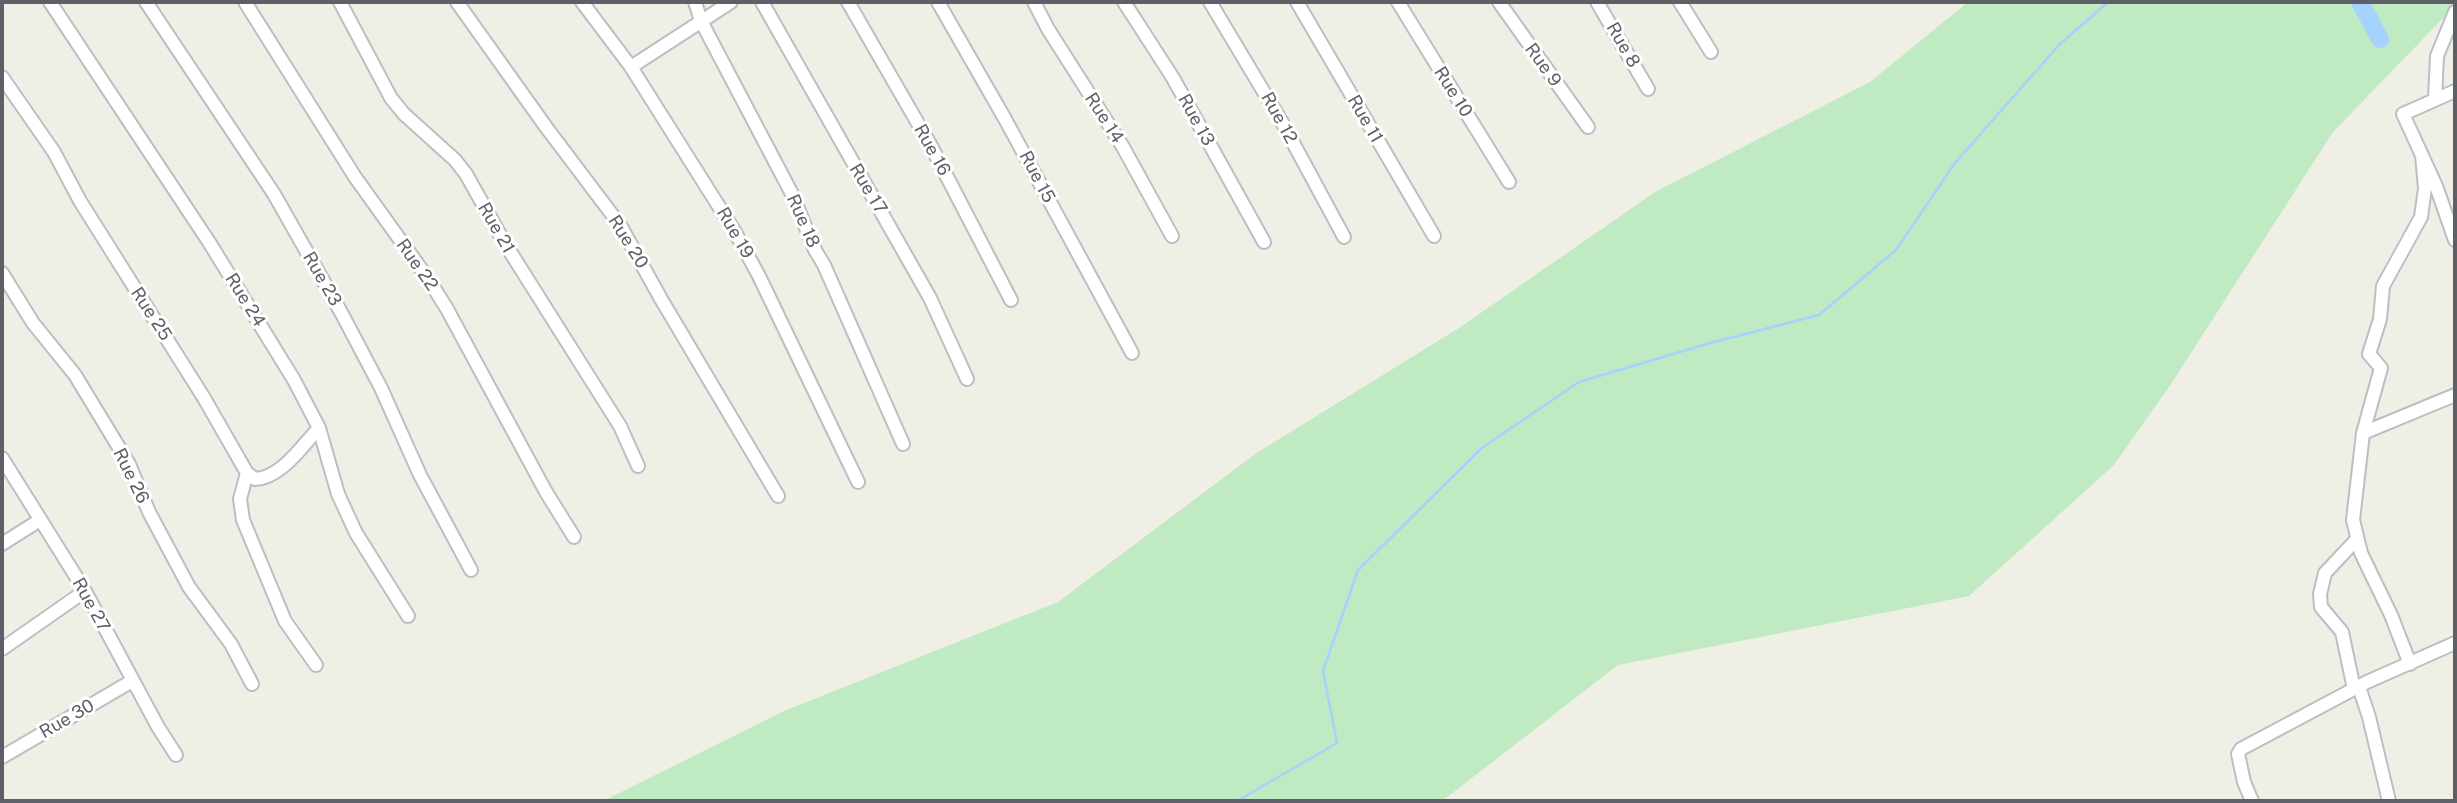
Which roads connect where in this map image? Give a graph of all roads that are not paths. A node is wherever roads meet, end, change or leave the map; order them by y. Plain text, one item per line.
1 (50, 2) edge
2 (146, 2) edge
3 (245, 2) edge
4 (341, 2) edge
5 (457, 2) edge
6 (582, 2) edge
7 (695, 2) edge
8 (731, 2) edge
9 (762, 2) edge
10 (848, 2) edge
11 (938, 2) edge
12 (1034, 2) edge
13 (1124, 2) edge
14 (1210, 2) edge
15 (1297, 2) edge
16 (1398, 2) edge
17 (1499, 2) edge
18 (1597, 2) edge
19 (1680, 2) edge
20 (2455, 12) edge
21 (701, 21) junction
22 (1711, 52) dead end
23 (631, 67) junction
24 (2, 77) edge
25 (1648, 89) dead end
26 (2455, 91) edge
27 (2435, 99) junction
28 (1588, 127) dead end
29 (2422, 155) junction
30 (1509, 182) dead end
31 (1172, 236) dead end
32 (1434, 236) dead end
33 (1344, 237) dead end
34 (2455, 240) edge
35 (1264, 242) dead end
36 (2, 272) edge
37 (1011, 300) dead end
38 (1132, 353) dead end
39 (967, 379) dead end
40 (2455, 395) edge
41 (319, 428) junction
42 (2363, 433) junction
43 (903, 444) dead end
44 (2, 458) edge
45 (638, 466) dead end
46 (247, 473) junction
47 (858, 482) dead end
48 (778, 496) dead end
49 (40, 520) junction
50 (574, 537) dead end
51 (2357, 539) junction
52 (2, 544) edge
53 (471, 570) dead end
54 (85, 591) junction
55 (408, 616) dead end
56 (2455, 643) edge
57 (2, 649) edge
58 (2410, 664) junction
59 (316, 665) dead end
60 (132, 681) junction
61 (252, 684) dead end
62 (2356, 688) junction
63 (176, 755) dead end
64 (2, 757) edge
65 (2252, 801) edge
66 (2389, 801) edge

1 - 41 street, Rue 24
2 - 53 street, Rue 23
3 - 50 street, Rue 22
4 - 45 street, Rue 21
5 - 48 street, Rue 20
6 - 23 street, Rue 19
7 - 21 street, Rue 18
8 - 21 street
9 - 39 street, Rue 17
10 - 37 street, Rue 16
11 - 38 street, Rue 15
12 - 31 street, Rue 14
13 - 35 street, Rue 13
14 - 33 street, Rue 12
15 - 32 street, Rue 11
16 - 30 street, Rue 10
17 - 28 street, Rue 9
18 - 25 street, Rue 8
19 - 22 street
20 - 27 street
21 - 23 street
21 - 43 street, Rue 18
23 - 47 street, Rue 19
24 - 46 street, Rue 25
26 - 27 street
27 - 29 street
29 - 34 street
29 - 42 street
36 - 61 street, Rue 26
40 - 42 street
41 - 46 street
41 - 55 street, Rue 24
42 - 51 street
44 - 49 street, Rue 27
46 - 59 street
49 - 52 street
49 - 54 street, Rue 27
51 - 58 street
51 - 62 street
54 - 57 street
54 - 60 street, Rue 27
56 - 58 street
58 - 62 street
60 - 63 street, Rue 27
60 - 64 street, Rue 30
62 - 65 street
62 - 66 street

